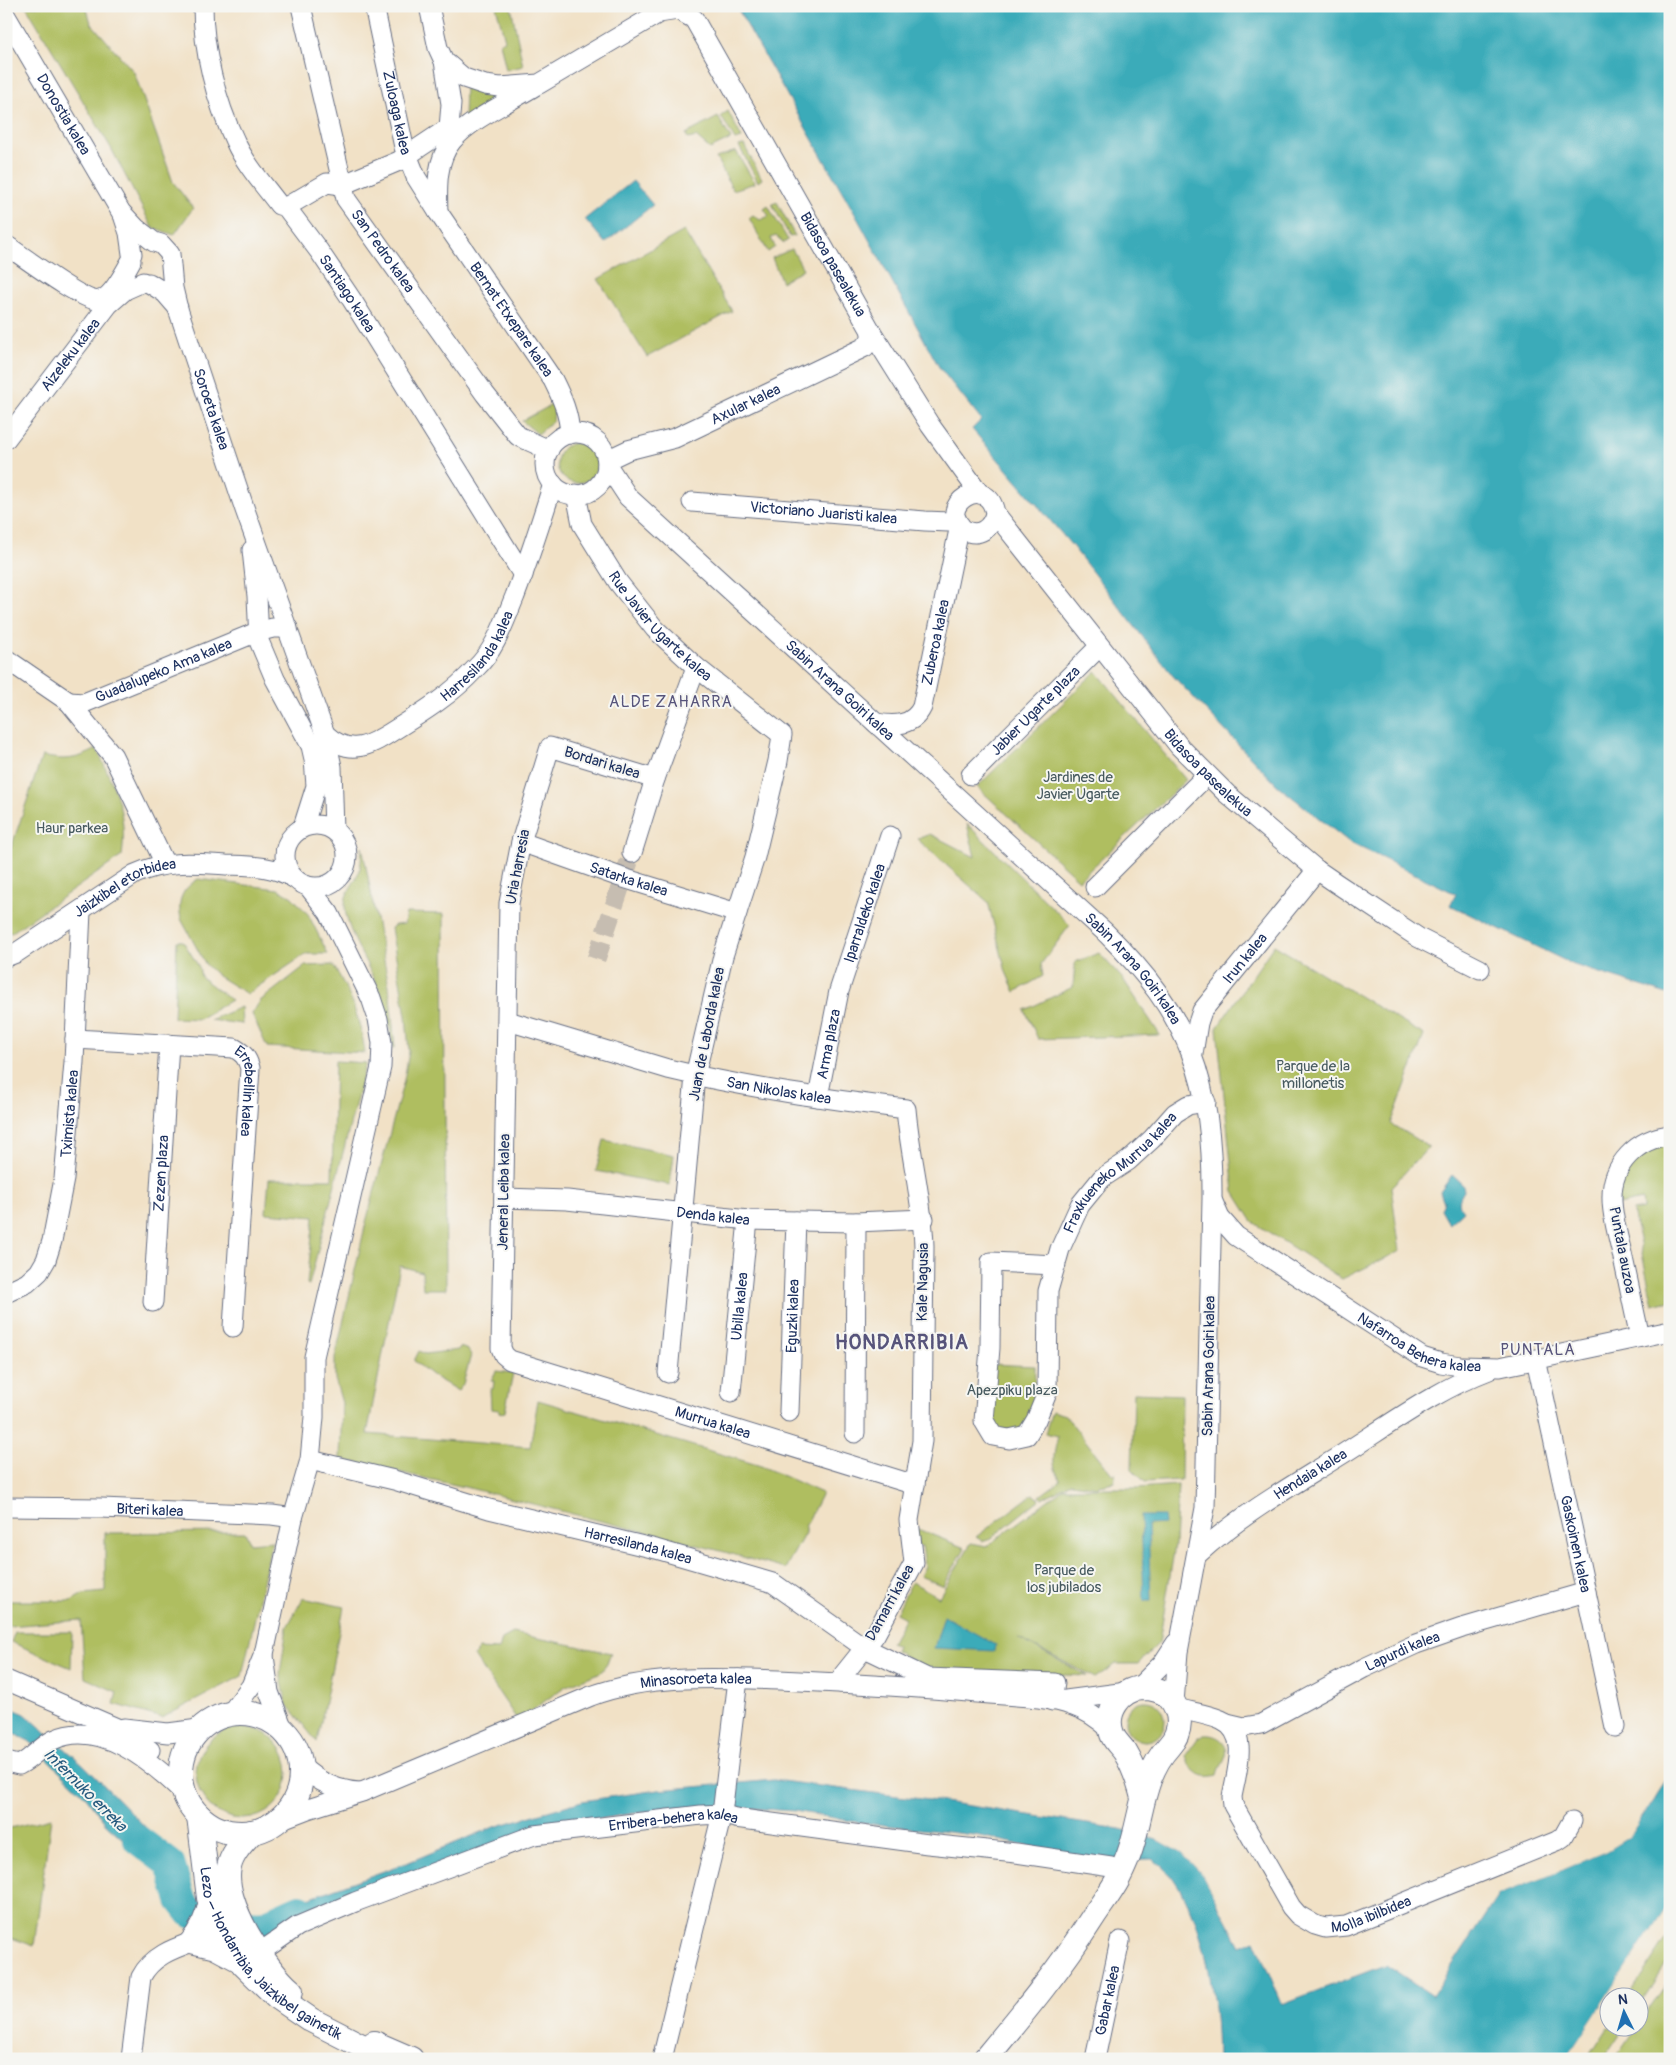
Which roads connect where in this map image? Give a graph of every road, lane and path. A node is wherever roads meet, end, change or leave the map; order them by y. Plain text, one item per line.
1 (203, 6) edge
2 (301, 6) edge
3 (374, 6) edge
4 (429, 6) edge
5 (6, 16) edge
6 (448, 65) junction
7 (539, 84) junction
8 (449, 140) junction
9 (407, 155) junction
10 (342, 186) junction
11 (286, 207) junction
12 (121, 212) junction
13 (438, 212) junction
14 (154, 242) junction
15 (6, 245) edge
16 (131, 258) junction
17 (172, 266) junction
18 (146, 283) junction
19 (178, 309) junction
20 (872, 332) junction
21 (570, 434) junction
22 (6, 439) edge
23 (548, 450) junction
24 (607, 463) junction
25 (553, 484) junction
26 (581, 493) junction
27 (980, 494) junction
28 (628, 497) junction
29 (692, 502) dead end
30 (245, 510) junction
31 (995, 513) junction
32 (958, 522) junction
33 (523, 575) junction
34 (288, 628) junction
35 (257, 632) junction
36 (1099, 646) junction
37 (6, 659) edge
38 (696, 667) junction
39 (69, 702) junction
40 (876, 723) junction
41 (325, 734) junction
42 (550, 746) joint
43 (778, 761) joint
44 (971, 775) dead end
45 (1207, 775) junction
46 (655, 779) junction
47 (303, 827) junction
48 (334, 830) junction
49 (890, 836) dead end
50 (520, 842) junction
51 (287, 845) junction
52 (632, 853) tunnel mouth
53 (165, 864) junction
54 (256, 865) junction
55 (1317, 870) junction
56 (336, 880) junction
57 (301, 882) junction
58 (1095, 887) dead end
59 (81, 911) junction
60 (737, 913) junction
61 (334, 924) junction
62 (6, 957) edge
63 (1480, 969) dead end
64 (839, 991) joint
65 (508, 1021) junction
66 (75, 1039) junction
67 (169, 1044) junction
68 (1193, 1056) junction
69 (695, 1076) junction
70 (818, 1097) junction
71 (1206, 1102) junction
72 (906, 1110) joint
73 (1670, 1134) edge
74 (504, 1198) junction
75 (1212, 1198) junction
76 (681, 1214) junction
77 (924, 1219) junction
78 (748, 1220) junction
79 (796, 1221) junction
80 (856, 1222) junction
81 (1056, 1265) junction
82 (6, 1293) edge
83 (153, 1302) dead end
84 (234, 1327) dead end
85 (1670, 1330) edge
86 (1640, 1337) junction
87 (1422, 1357) junction
88 (1536, 1359) junction
89 (510, 1360) joint
90 (1500, 1366) junction
91 (668, 1373) dead end
92 (731, 1392) dead end
93 (1427, 1401) junction
94 (789, 1412) dead end
95 (855, 1433) dead end
96 (310, 1460) junction
97 (915, 1485) junction
98 (6, 1508) edge
99 (292, 1518) junction
100 (1198, 1554) junction
101 (1586, 1592) junction
102 (1180, 1636) junction
103 (865, 1648) junction
104 (264, 1654) junction
105 (738, 1679) junction
106 (6, 1680) edge
107 (842, 1682) junction
108 (1133, 1690) junction
109 (1052, 1701) junction
110 (1175, 1705) junction
111 (230, 1714) junction
112 (104, 1722) junction
113 (1225, 1723) junction
114 (1615, 1727) dead end
115 (199, 1729) junction
116 (283, 1729) junction
117 (1117, 1740) junction
118 (1172, 1741) junction
119 (6, 1762) edge
120 (301, 1766) junction
121 (182, 1785) junction
122 (362, 1792) junction
123 (1143, 1798) junction
124 (722, 1812) junction
125 (199, 1816) junction
126 (277, 1821) junction
127 (1572, 1821) dead end
128 (252, 1832) junction
129 (1114, 1874) junction
130 (219, 1890) junction
131 (1120, 1941) dead end
132 (227, 1942) junction
133 (1028, 2007) junction
134 (131, 2059) edge
135 (387, 2059) edge
136 (411, 2059) edge
137 (662, 2059) edge
138 (968, 2059) edge
139 (985, 2059) edge
140 (1095, 2059) edge

1 - 11 street, Santiago kalea
2 - 10 street, San Pedro kalea
3 - 9 street, Zuloaga kalea
4 - 6 street
5 - 12 street, Donostia kalea
6 - 7 street
6 - 8 street
7 - 8 street
7 - 20 street, Bidasoa pasealekua
8 - 9 street
8 - 13 street
9 - 10 street
9 - 13 street, Zuloaga kalea
10 - 11 street
10 - 23 street, San Pedro kalea
11 - 33 street, Santiago kalea
12 - 14 street, Donostia kalea
12 - 16 street, Donostia kalea
13 - 21 street, Bernat Etxepare kalea
14 - 16 street
14 - 17 street, Donostia kalea
15 - 16 street
16 - 18 street, Donostia kalea
17 - 18 street
17 - 19 street, Soroeta kalea
18 - 19 street, Soroeta kalea
18 - 22 street, Aizeleku kalea
19 - 30 street, Soroeta kalea
20 - 24 street, Axular kalea
20 - 27 street, Bidasoa pasealekua
21 - 23 street
21 - 24 street
23 - 25 street
24 - 26 street
24 - 28 street, Sabin Arana Goiri kalea
25 - 26 street
25 - 33 street, Harresilanda kalea
26 - 28 street, Sabin Arana Goiri kalea
26 - 38 street, Rue Javier Ugarte kalea
27 - 31 street, Bidasoa pasealekua
27 - 32 street
28 - 40 street, Sabin Arana Goiri kalea
29 - 32 street, Victoriano Juaristi kalea
30 - 34 street, Soroeta kalea
30 - 35 street, Soroeta kalea
31 - 32 street
31 - 36 street, Bidasoa pasealekua
32 - 40 street, Zuberoa kalea
33 - 41 street, Harresilanda kalea
34 - 35 street
34 - 41 street, Soroeta kalea
35 - 39 street, Guadalupeko Ama kalea
35 - 47 street, Soroeta kalea
36 - 44 street, Jabier Ugarte plaza
36 - 45 street, Bidasoa pasealekua
37 - 39 street
38 - 43 street, Rue Javier Ugarte kalea
38 - 46 street
39 - 53 street
40 - 68 street, Sabin Arana Goiri kalea
41 - 48 street, Soroeta kalea
42 - 46 street, Bordari kalea
42 - 50 street, Uria harresia
43 - 60 street, Juan de Laborda kalea
45 - 55 street, Bidasoa pasealekua
45 - 58 street
46 - 52 street
47 - 48 street
47 - 51 street
48 - 56 street
49 - 64 street, Iparraldeko kalea
50 - 60 street, Satarka kalea
50 - 65 street, Uria harresia
51 - 54 street
51 - 57 street
53 - 54 street, Jaizkibel etorbidea
53 - 59 street, Jaizkibel etorbidea
54 - 57 street, Jaizkibel etorbidea
55 - 63 street, Bidasoa pasealekua
55 - 68 street, Irun kalea
56 - 57 street
56 - 61 street
57 - 61 street
59 - 62 street, Jaizkibel etorbidea
59 - 66 street, Tximista kalea
60 - 69 street, Juan de Laborda kalea
61 - 96 street
64 - 70 street, Arma plaza
65 - 69 street, San Nikolas kalea
65 - 74 street, Jeneral Leiba kalea
66 - 67 street, Errebellin kalea
66 - 82 street, Tximista kalea
67 - 83 street, Zezen plaza
67 - 84 street, Errebellin kalea
68 - 71 street, Sabin Arana Goiri kalea
69 - 70 street, San Nikolas kalea
69 - 76 street, Juan de Laborda kalea
70 - 72 street, San Nikolas kalea
71 - 75 street, Sabin Arana Goiri kalea
71 - 81 street, Fraxkueneko Murrua kalea
72 - 77 street, Kale Nagusia
73 - 86 street, Puntala auzoa
74 - 76 street, Denda kalea
74 - 89 street, Jeneral Leiba kalea
75 - 87 street, Nafarroa Behera kalea
75 - 100 street, Sabin Arana Goiri kalea
76 - 78 street, Denda kalea
76 - 91 street, Juan de Laborda kalea
77 - 80 street, Denda kalea
77 - 97 street, Kale Nagusia
78 - 79 street, Denda kalea
78 - 92 street, Ubilla kalea
79 - 80 street, Denda kalea
79 - 94 street, Eguzki kalea
80 - 95 street
81 - 81 street, Fraxkueneko Murrua kalea
85 - 86 street, Nafarroa Behera kalea
86 - 88 street, Nafarroa Behera kalea
87 - 90 street, Nafarroa Behera kalea
87 - 93 street
88 - 90 street, Nafarroa Behera kalea
88 - 101 street, Gaskoinen kalea
89 - 97 street, Murrua kalea
90 - 93 street, Hendaia kalea
93 - 100 street, Hendaia kalea
96 - 99 street
96 - 103 street, Harresilanda kalea
97 - 103 street, Damarri kalea
98 - 99 street, Biteri kalea
99 - 104 street
100 - 102 street, Sabin Arana Goiri kalea
101 - 113 street, Lapurdi kalea
101 - 114 street, Gaskoinen kalea
102 - 108 street, Sabin Arana Goiri kalea
102 - 110 street, Sabin Arana Goiri kalea
103 - 107 street, Damarri kalea
103 - 109 street, Harresilanda kalea
104 - 111 street
104 - 116 street
105 - 107 street, Minasoroeta kalea
105 - 122 street, Minasoroeta kalea
105 - 124 street
106 - 112 street
107 - 109 street, Minasoroeta kalea
108 - 109 street, Minasoroeta kalea
108 - 110 main road
108 - 117 main road
109 - 117 street, Minasoroeta kalea
110 - 113 street, Lapurdi kalea
110 - 118 main road
111 - 115 main road
111 - 116 main road
112 - 115 street
112 - 121 street
113 - 118 street
113 - 127 street, Molla ibilbidea
115 - 121 main road
116 - 120 main road
117 - 118 main road
117 - 123 main road
118 - 123 main road
119 - 121 street
120 - 122 street
120 - 126 main road
121 - 125 main road
122 - 126 street, Minasoroeta kalea
123 - 129 main road
124 - 129 street, Erribera-behera kalea
124 - 132 street, Erribera-behera kalea
124 - 137 street
125 - 128 main road
125 - 130 main road, Lezo – Hondarribia, Jaizkibel gainetik
126 - 128 main road
128 - 130 main road, Lezo – Hondarribia, Jaizkibel gainetik
129 - 133 main road
130 - 132 main road, Lezo – Hondarribia, Jaizkibel gainetik
130 - 132 main road, Lezo – Hondarribia, Jaizkibel gainetik
131 - 140 street, Gabar kalea
132 - 134 street, Erribera-behera kalea
132 - 135 main road, Lezo – Hondarribia, Jaizkibel gainetik
132 - 136 main road, Lezo – Hondarribia, Jaizkibel gainetik
133 - 138 main road
133 - 139 main road

